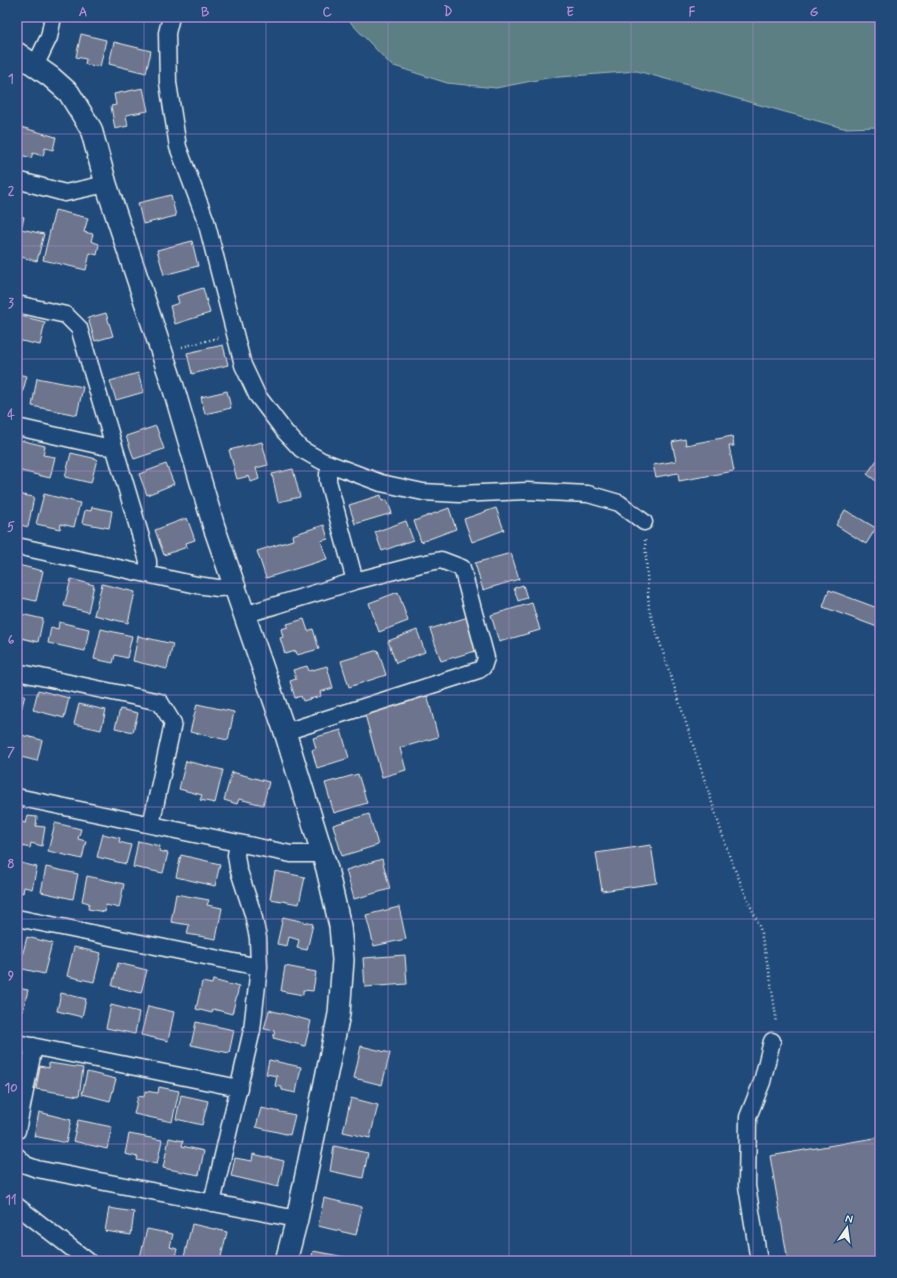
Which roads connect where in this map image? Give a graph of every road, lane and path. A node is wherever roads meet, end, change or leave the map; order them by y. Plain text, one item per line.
1 (53, 17) edge
2 (171, 17) edge
3 (17, 53) edge
4 (35, 66) junction
5 (17, 180) edge
6 (106, 184) junction
7 (17, 304) edge
8 (235, 334) junction
9 (162, 352) junction
10 (17, 427) edge
11 (114, 447) junction
12 (331, 464) junction
13 (644, 522) joint
14 (17, 546) edge
15 (148, 574) junction
16 (355, 581) junction
17 (235, 587) junction
18 (244, 615) junction
19 (17, 672) edge
20 (285, 732) junction
21 (17, 797) edge
22 (150, 825) junction
23 (238, 843) junction
24 (321, 854) junction
25 (17, 918) edge
26 (259, 967) junction
27 (772, 1041) joint
28 (17, 1043) edge
29 (34, 1046) junction
30 (239, 1088) junction
31 (17, 1131) edge
32 (17, 1156) edge
33 (212, 1203) junction
34 (17, 1206) edge
35 (296, 1219) junction
36 (88, 1261) edge
37 (286, 1261) edge
38 (759, 1261) edge

1 - 4 street
2 - 8 street
3 - 4 street
4 - 6 street
5 - 6 street
6 - 9 street
7 - 11 street
8 - 9 path
8 - 12 street
9 - 17 street
10 - 11 street
11 - 15 street
12 - 13 street
12 - 16 street
13 - 27 path
14 - 15 street
15 - 17 street
16 - 18 street
16 - 20 street
17 - 18 street
18 - 20 street
19 - 22 street
20 - 24 street
21 - 22 street
22 - 23 street
23 - 24 street
23 - 26 street
24 - 35 street
25 - 26 street
26 - 30 street
27 - 38 street
28 - 29 street
29 - 30 street
29 - 31 street
30 - 33 street
32 - 33 street
33 - 35 street
34 - 36 street
35 - 37 street

